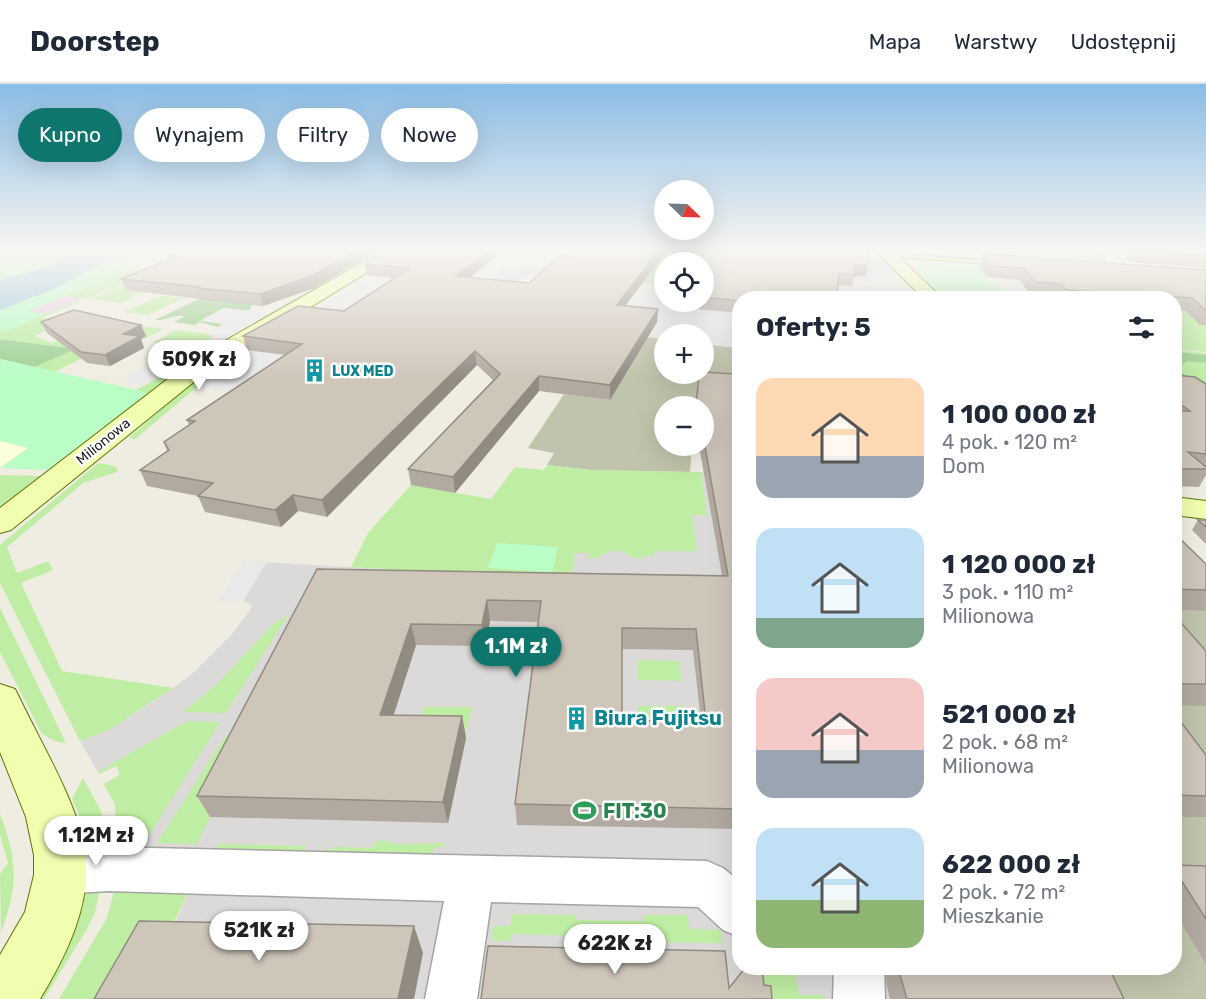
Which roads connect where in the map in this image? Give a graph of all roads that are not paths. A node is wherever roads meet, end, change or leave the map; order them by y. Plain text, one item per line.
1 (321, 294) edge
2 (1182, 507) edge
3 (1206, 510) edge
4 (0, 523) edge
5 (4, 716) edge
6 (60, 872) junction
7 (471, 879) junction
8 (732, 906) edge
9 (860, 975) edge
10 (6, 999) edge
11 (451, 999) edge
12 (859, 999) edge

1 - 4 street, Milionowa
2 - 3 street
5 - 6 street
6 - 7 street
6 - 10 street
7 - 8 street
7 - 11 street
9 - 12 street

